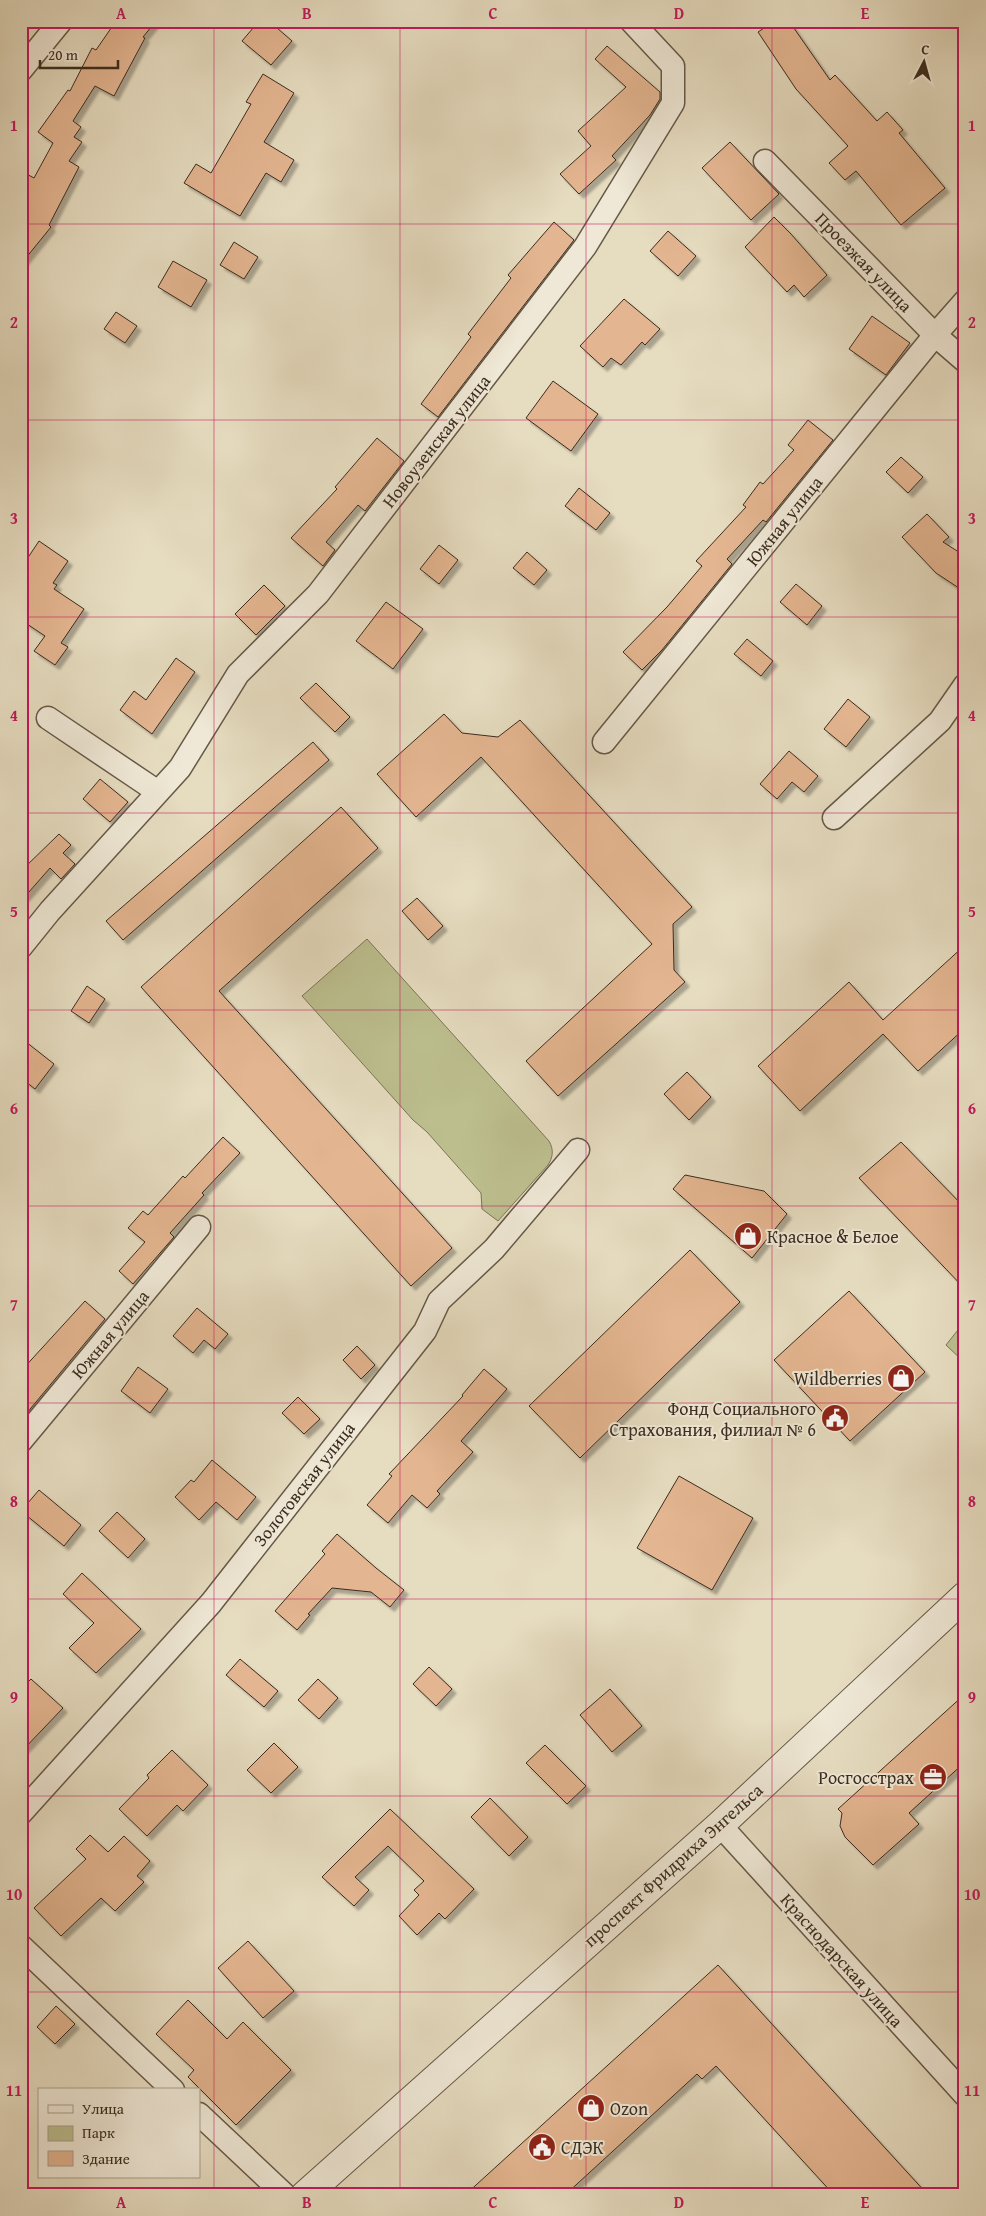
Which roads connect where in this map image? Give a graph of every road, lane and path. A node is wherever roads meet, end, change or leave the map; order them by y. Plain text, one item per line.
1 (61, 21) edge
2 (631, 21) edge
3 (21, 70) edge
4 (765, 161) dead end
5 (965, 301) edge
6 (935, 335) junction
7 (965, 361) edge
8 (965, 685) edge
9 (48, 718) dead end
10 (604, 742) dead end
11 (158, 792) junction
12 (834, 818) dead end
13 (21, 947) edge
14 (578, 1150) dead end
15 (199, 1227) dead end
16 (21, 1441) edge
17 (965, 1596) edge
18 (21, 1813) edge
19 (720, 1825) junction
20 (21, 1946) edge
21 (171, 2088) edge
22 (965, 2095) edge
23 (200, 2115) edge
24 (284, 2195) edge
25 (305, 2195) edge

1 - 3 street
2 - 11 street, Новоузенская улица
4 - 6 street, Проезжая улица
5 - 6 street, Южная улица
6 - 7 street, Проезжая улица
6 - 10 street, Южная улица
8 - 12 street
9 - 11 street
11 - 13 street, Новоузенская улица
14 - 18 street, Золотовская улица
15 - 16 street, Южная улица
17 - 19 street, проспект Фридриха Энгельса
19 - 22 street, Краснодарская улица
19 - 25 street, проспект Фридриха Энгельса
20 - 21 street
23 - 24 street

